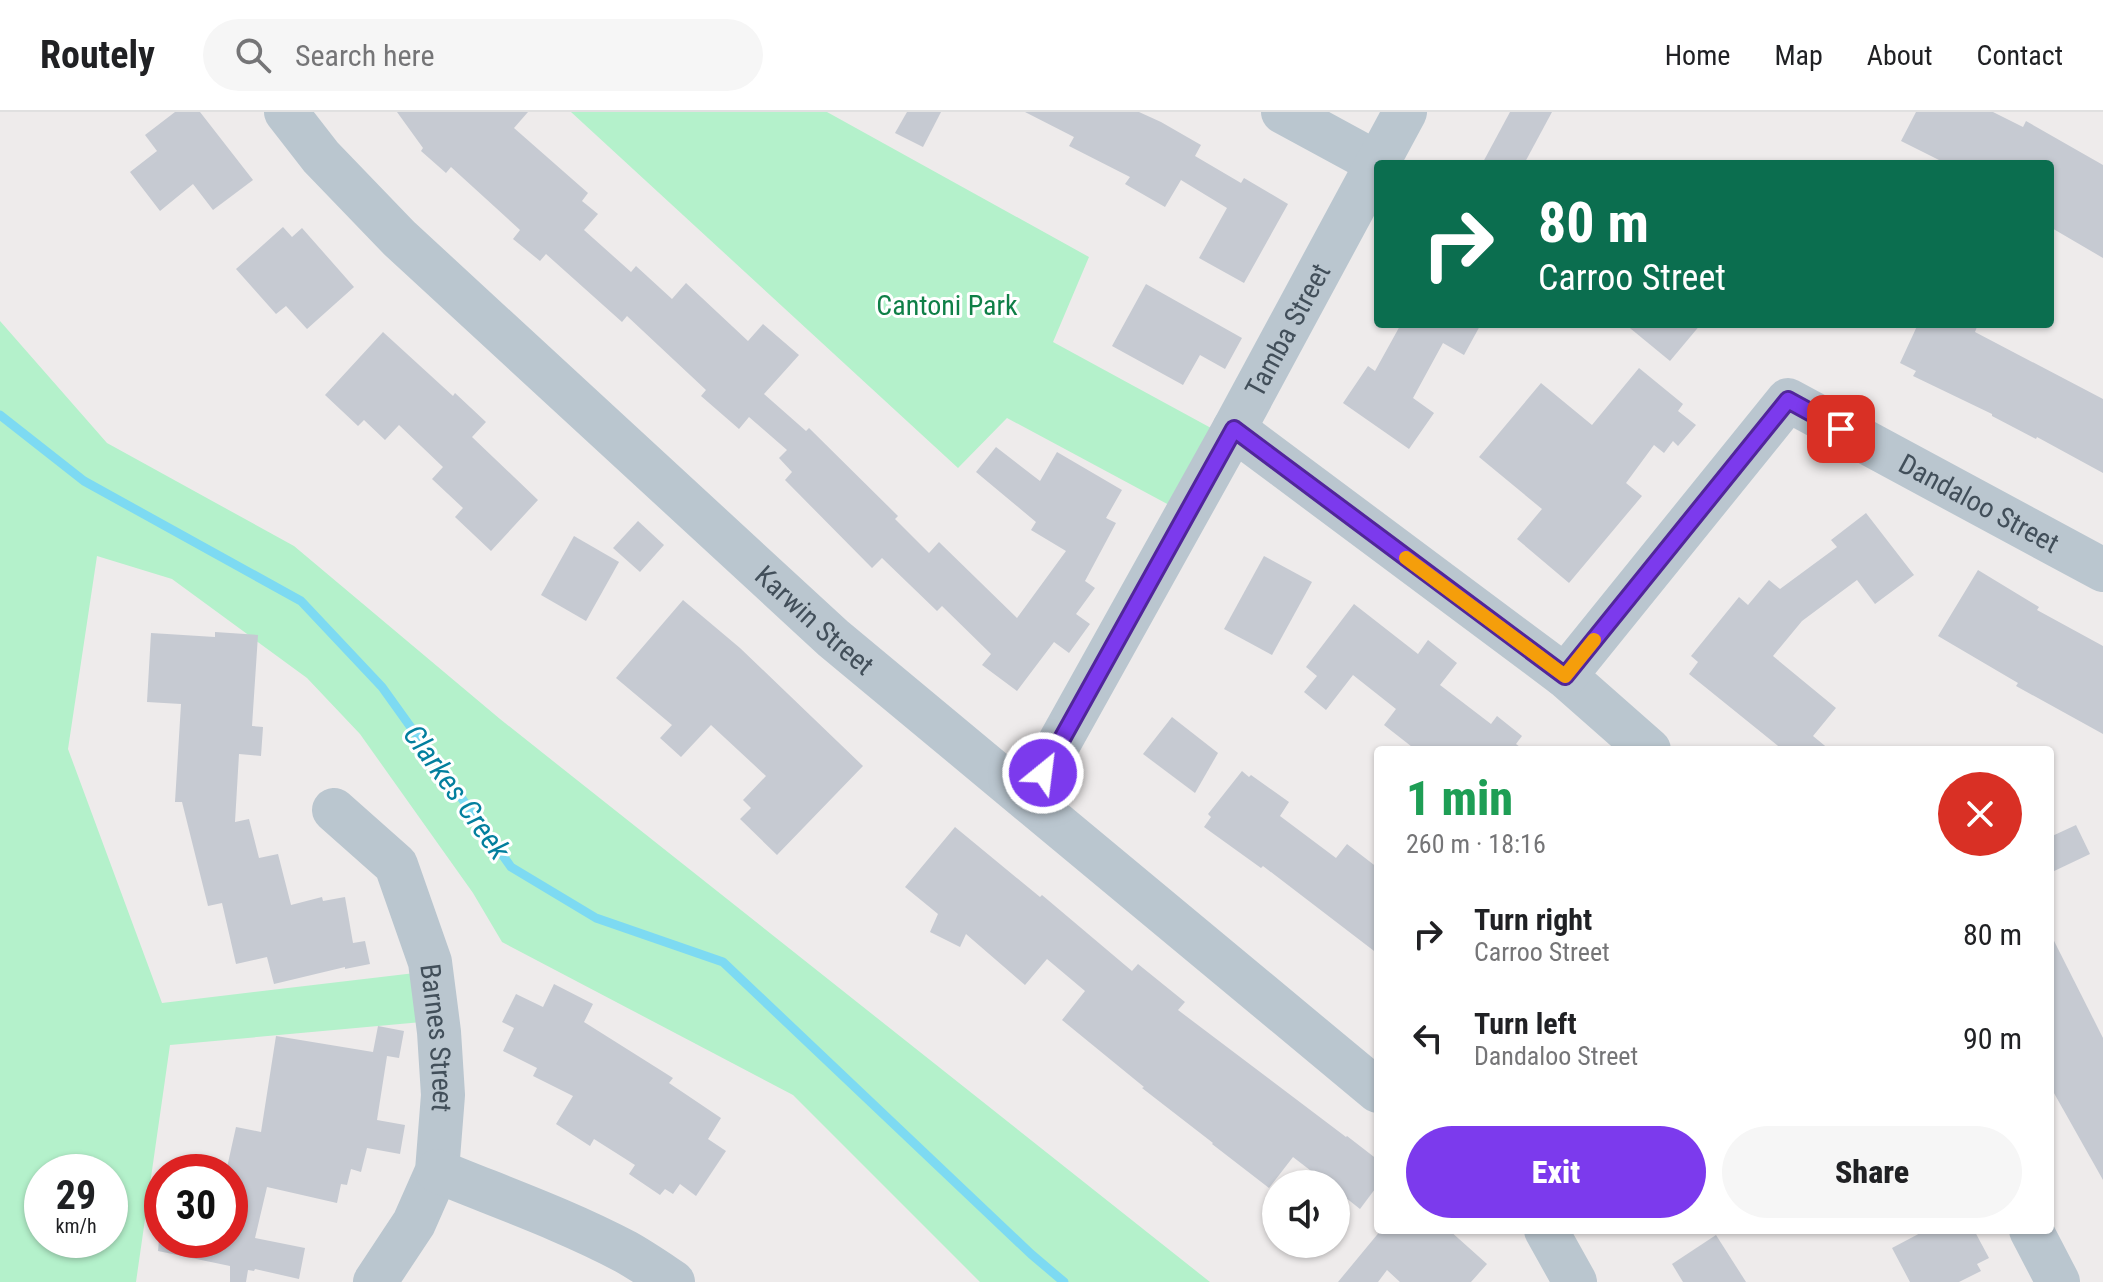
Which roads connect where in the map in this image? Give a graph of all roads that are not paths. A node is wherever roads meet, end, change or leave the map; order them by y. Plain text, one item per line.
1 (286, 112) edge
2 (1283, 112) edge
3 (1405, 112) edge
4 (1379, 160) edge
5 (1374, 161) edge
6 (1374, 169) edge
7 (1234, 429) junction
8 (2103, 570) edge
9 (1565, 676) junction
10 (1644, 746) edge
11 (1028, 799) junction
12 (334, 810) dead end
13 (1374, 1088) edge
14 (437, 1171) junction
15 (1548, 1234) edge
16 (2033, 1234) edge
17 (375, 1282) edge
18 (673, 1282) edge
19 (1575, 1282) edge
20 (2058, 1282) edge

1 - 11 street, Karwin Street
2 - 5 street
3 - 4 street, Tamba Street
6 - 7 street, Tamba Street
7 - 9 street
7 - 11 street, Tamba Street
8 - 9 street, Dandaloo Street
9 - 10 street
11 - 13 street, Karwin Street
12 - 14 street, Barnes Street
14 - 17 street, Barnes Street
14 - 18 street
15 - 19 street
16 - 20 street

